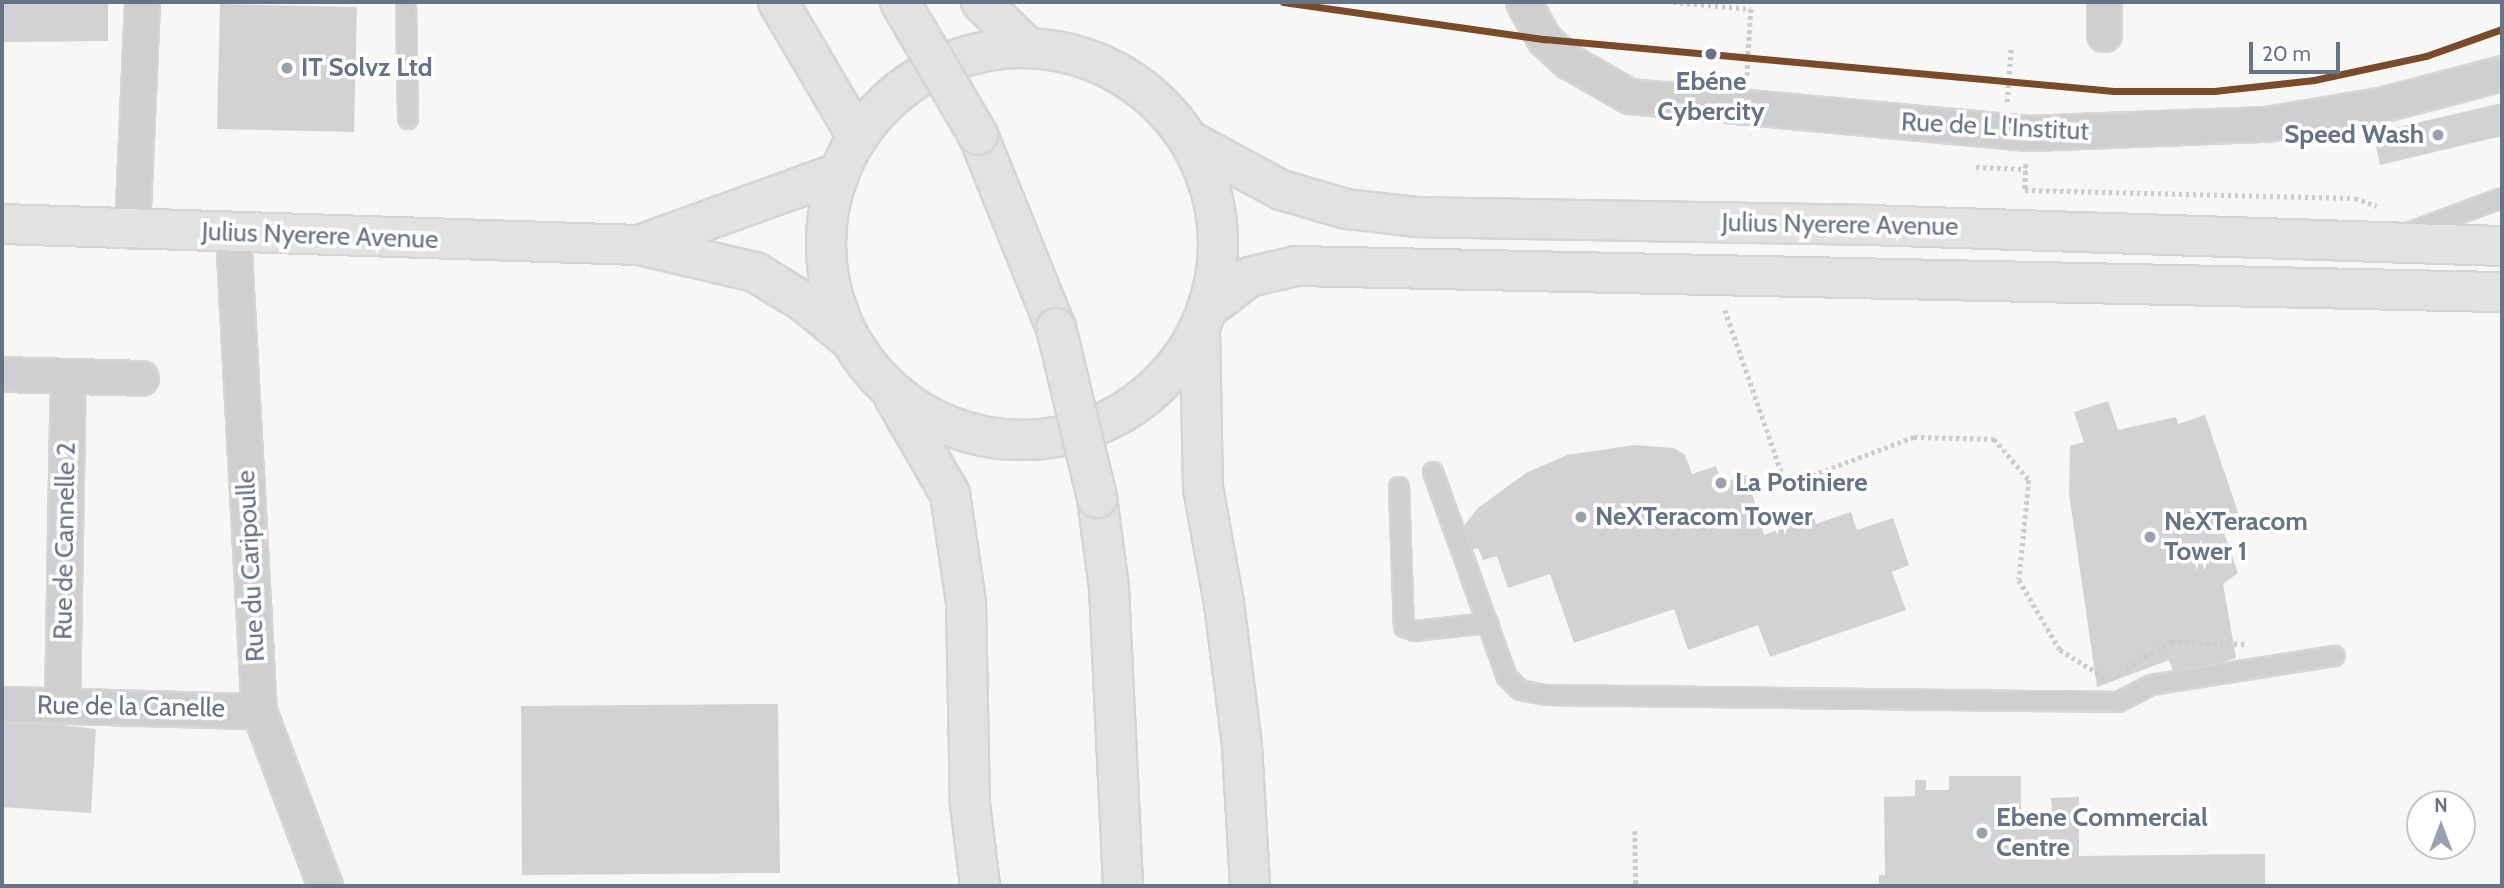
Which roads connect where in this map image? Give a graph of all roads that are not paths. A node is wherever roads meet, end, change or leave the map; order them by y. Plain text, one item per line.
1 (142, 2) edge
2 (406, 2) edge
3 (778, 2) edge
4 (900, 2) edge
5 (981, 2) edge
6 (1523, 2) edge
7 (2104, 2) edge
8 (2104, 34) dead end
9 (1027, 47) junction
10 (2502, 73) edge
11 (408, 120) dead end
12 (856, 136) junction
13 (1192, 142) junction
14 (838, 173) junction
15 (2502, 198) edge
16 (2, 224) edge
17 (132, 231) junction
18 (233, 233) junction
19 (2384, 243) junction
20 (639, 245) junction
21 (2502, 246) edge
22 (2502, 292) edge
23 (1205, 319) junction
24 (849, 339) junction
25 (2, 374) edge
26 (68, 376) junction
27 (141, 378) dead end
28 (891, 393) junction
29 (1433, 472) dead end
30 (1398, 487) dead end
31 (1489, 623) junction
32 (2335, 656) dead end
33 (2, 704) edge
34 (62, 706) junction
35 (259, 711) junction
36 (972, 833) junction
37 (325, 886) edge
38 (963, 886) edge
39 (980, 886) edge
40 (1123, 886) edge
41 (1250, 886) edge

1 - 17 street
2 - 11 lane
3 - 12 main road
4 - 40 main road, bridge
5 - 9 main road
6 - 10 street, Rue de L l'Institut
7 - 8 street
9 - 12 main road, Julius Nyerere Avenue
9 - 13 main road, Julius Nyerere Avenue
12 - 14 main road, Julius Nyerere Avenue
13 - 19 main road, Julius Nyerere Avenue
13 - 23 main road, Julius Nyerere Avenue
14 - 20 main road, Julius Nyerere Avenue
14 - 24 main road, Julius Nyerere Avenue
15 - 19 lane
16 - 17 main road, Julius Nyerere Avenue
17 - 18 main road, Julius Nyerere Avenue
18 - 20 main road, Julius Nyerere Avenue
18 - 35 street, Rue du Caripoulle
19 - 21 main road, Julius Nyerere Avenue
20 - 24 main road, Julius Nyerere Avenue
22 - 23 main road, Julius Nyerere Avenue
23 - 28 main road, Julius Nyerere Avenue
23 - 41 main road
24 - 28 main road, Julius Nyerere Avenue
25 - 26 street
26 - 27 street
26 - 34 street, Rue de Cannelle 2
28 - 36 main road
29 - 31 lane
30 - 31 lane
31 - 32 lane
33 - 34 street, Rue de la Canelle
34 - 35 street, Rue de la Canelle
35 - 37 street, Rue du Caripoulle
36 - 38 main road
36 - 39 main road

